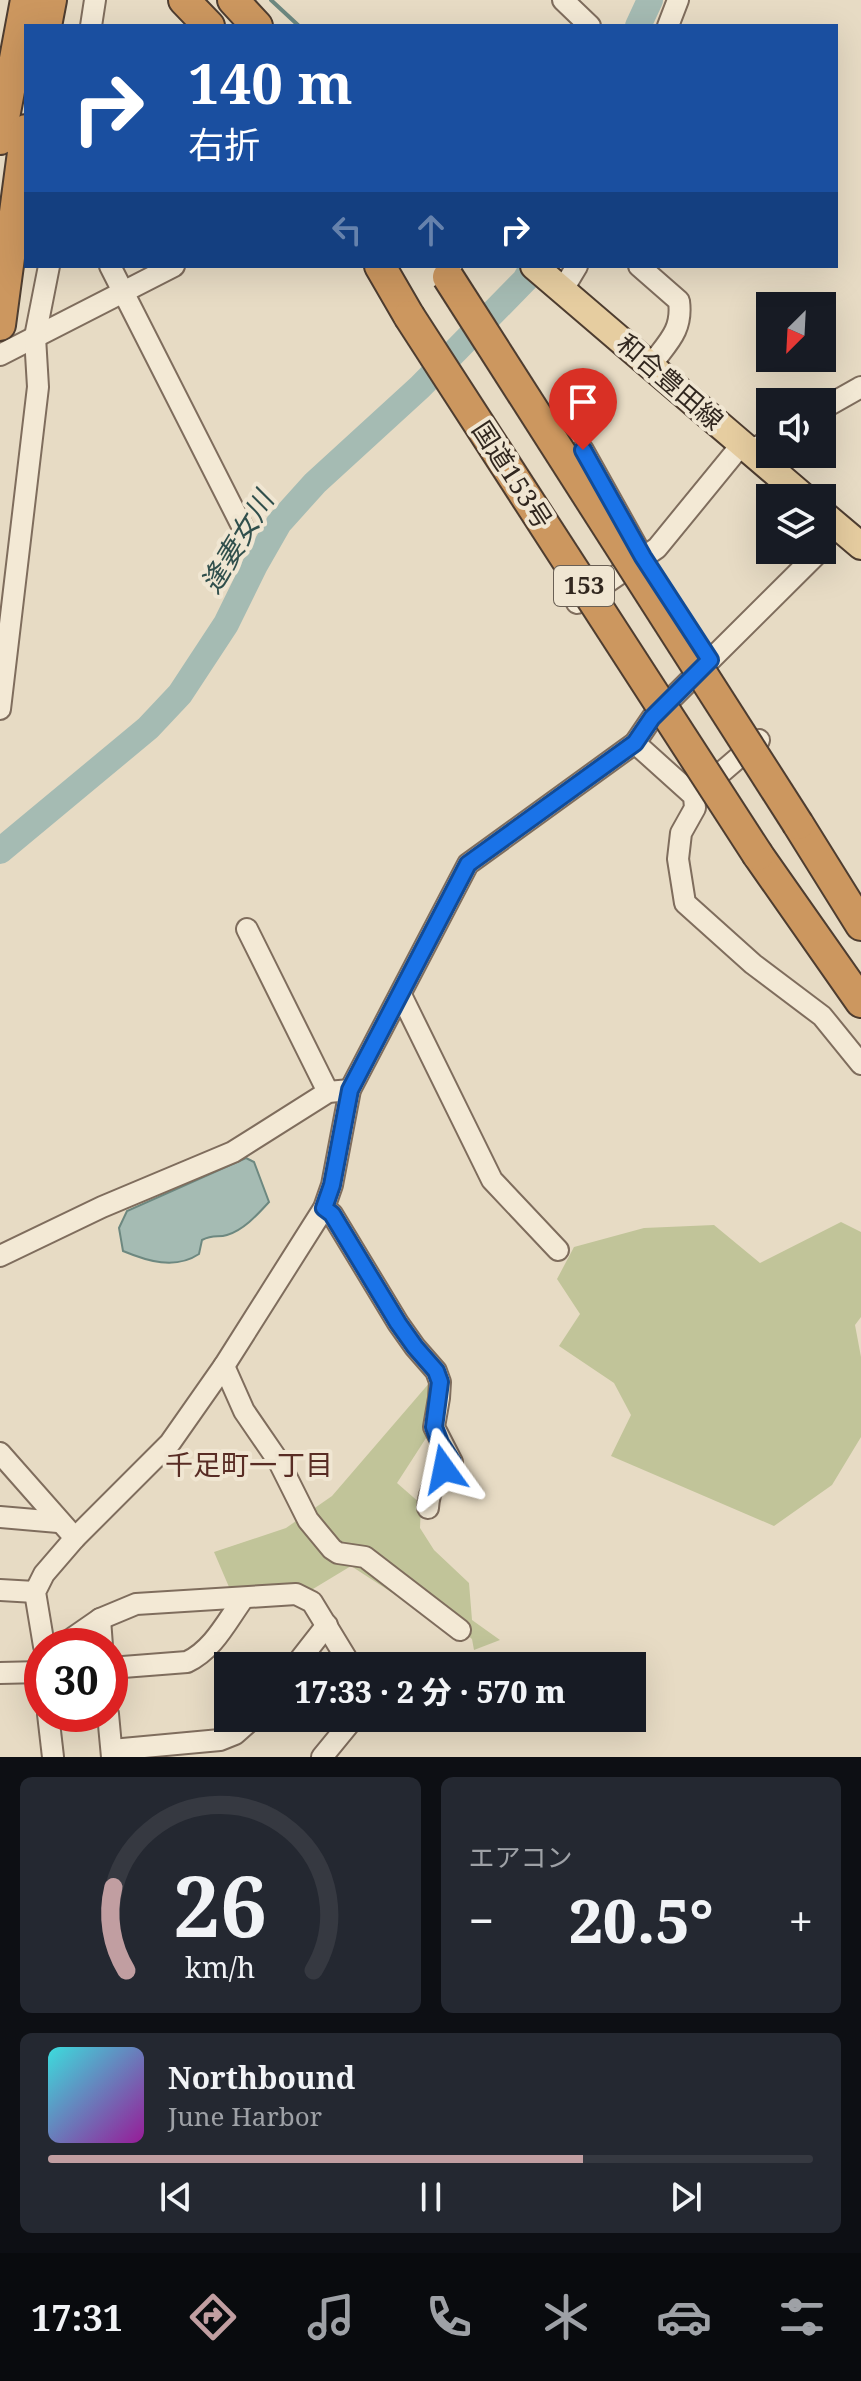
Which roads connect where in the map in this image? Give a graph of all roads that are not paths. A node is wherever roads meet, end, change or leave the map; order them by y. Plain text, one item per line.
1 (26, 0) edge
2 (51, 0) edge
3 (95, 0) edge
4 (184, 0) edge
5 (233, 0) edge
6 (563, 0) edge
7 (678, 0) edge
8 (46, 24) edge
9 (91, 24) edge
10 (207, 24) edge
11 (255, 24) edge
12 (588, 24) edge
13 (669, 24) edge
14 (0, 139) edge
15 (24, 145) edge
16 (49, 268) edge
17 (111, 268) edge
18 (170, 268) edge
19 (381, 268) edge
20 (536, 268) edge
21 (575, 268) edge
22 (641, 268) edge
23 (444, 272) edge
24 (559, 288) junction
25 (123, 291) junction
26 (1, 314) edge
27 (35, 337) junction
28 (0, 355) edge
29 (651, 365) junction
30 (861, 387) edge
31 (836, 401) edge
32 (754, 445) edge
33 (583, 450) dead end
34 (792, 484) edge
35 (243, 528) dead end
36 (643, 557) junction
37 (806, 564) edge
38 (577, 603) dead end
39 (710, 660) junction
40 (0, 709) edge
41 (759, 740) junction
42 (635, 743) junction
43 (694, 796) junction
44 (861, 907) edge
45 (861, 925) edge
46 (247, 929) dead end
47 (401, 995) junction
48 (861, 1002) edge
49 (861, 1064) edge
50 (350, 1090) junction
51 (328, 1092) junction
52 (324, 1208) junction
53 (558, 1250) dead end
54 (0, 1256) edge
55 (224, 1366) junction
56 (0, 1453) edge
57 (428, 1508) dead end
58 (0, 1517) edge
59 (58, 1522) junction
60 (75, 1538) junction
61 (0, 1590) edge
62 (35, 1592) junction
63 (243, 1599) junction
64 (100, 1619) junction
65 (327, 1625) junction
66 (41, 1628) edge
67 (87, 1628) edge
68 (101, 1628) edge
69 (460, 1630) dead end
70 (306, 1652) edge
71 (343, 1652) edge
72 (128, 1667) edge
73 (24, 1672) edge
74 (0, 1673) edge
75 (50, 1732) edge
76 (110, 1732) edge
77 (237, 1732) edge
78 (343, 1732) edge
79 (112, 1754) edge
80 (53, 1757) edge
81 (322, 1757) edge

1 - 14 highway
2 - 8 highway
3 - 9 street
4 - 10 highway
5 - 11 highway
6 - 12 street
7 - 13 street
15 - 26 highway
16 - 27 street
17 - 25 street
18 - 25 street
19 - 48 highway, 国道153号 / 153, bridge
20 - 24 main road, 和合豊田線
21 - 24 street
22 - 29 street
23 - 45 highway, 国道153号 / 153, bridge
24 - 29 main road, 和合豊田線
25 - 27 street
25 - 35 street
27 - 28 street
27 - 40 street
29 - 32 main road, 和合豊田線
30 - 31 street
32 - 34 main road, 和合豊田線
32 - 36 street
33 - 36 street
36 - 38 street
36 - 39 street
37 - 39 street
39 - 41 street
39 - 42 street
41 - 43 street
41 - 44 street
42 - 43 street
42 - 47 street
43 - 49 street
46 - 51 street
47 - 50 street
47 - 53 street
50 - 51 street
50 - 52 street
51 - 54 street
52 - 55 street
52 - 57 street
55 - 60 street
55 - 69 street
56 - 59 street
58 - 59 street
59 - 60 street
60 - 62 street
61 - 62 street
62 - 66 street
63 - 64 street
63 - 65 street
63 - 72 street
64 - 67 street
64 - 68 street
65 - 70 street
65 - 71 street
73 - 74 street
75 - 80 street
76 - 79 street
77 - 79 street
78 - 81 street

